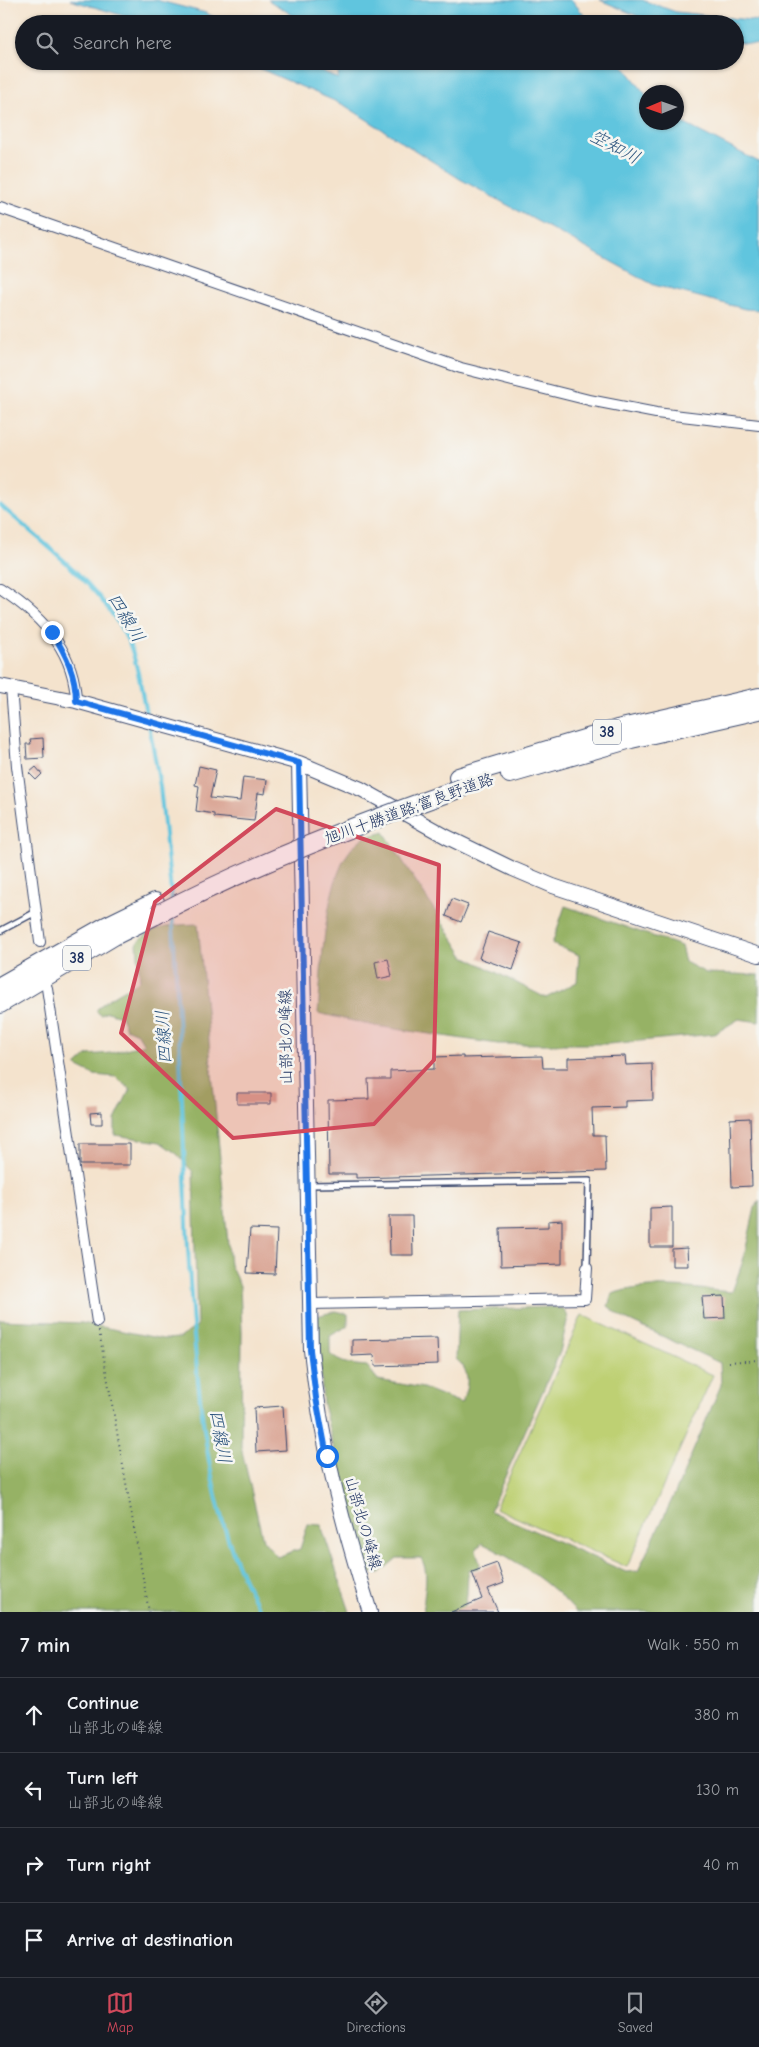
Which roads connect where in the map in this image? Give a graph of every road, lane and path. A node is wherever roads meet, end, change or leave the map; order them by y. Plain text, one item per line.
1 (0, 208) edge
2 (759, 425) edge
3 (0, 589) edge
4 (6, 686) edge
5 (759, 698) edge
6 (76, 701) junction
7 (759, 710) edge
8 (299, 763) junction
9 (461, 782) junction
10 (155, 908) junction
11 (36, 912) junction
12 (0, 931) edge
13 (40, 942) dead end
14 (759, 955) edge
15 (0, 986) edge
16 (47, 988) dead end
17 (0, 1004) edge
18 (306, 1185) junction
19 (587, 1268) joint
20 (309, 1304) junction
21 (97, 1322) joint
22 (759, 1360) edge
23 (729, 1362) dead end
24 (149, 1612) edge
25 (370, 1612) edge

1 - 2 street
3 - 6 street
4 - 6 main road
4 - 11 street
5 - 9 highway, 旭川十勝道路;富良野道路 / 38
6 - 8 main road
7 - 9 highway, 旭川十勝道路;富良野道路 / 38
8 - 14 main road
8 - 18 main road, 山部北の峰線
9 - 10 highway, 旭川十勝道路;富良野道路 / 38
10 - 15 highway, 旭川十勝道路;富良野道路 / 38
10 - 17 highway, 旭川十勝道路;富良野道路 / 38
11 - 12 lane
11 - 13 street
16 - 21 street
18 - 19 lane
18 - 20 main road, 山部北の峰線
19 - 20 street
20 - 25 main road, 山部北の峰線
21 - 24 path
22 - 23 path

